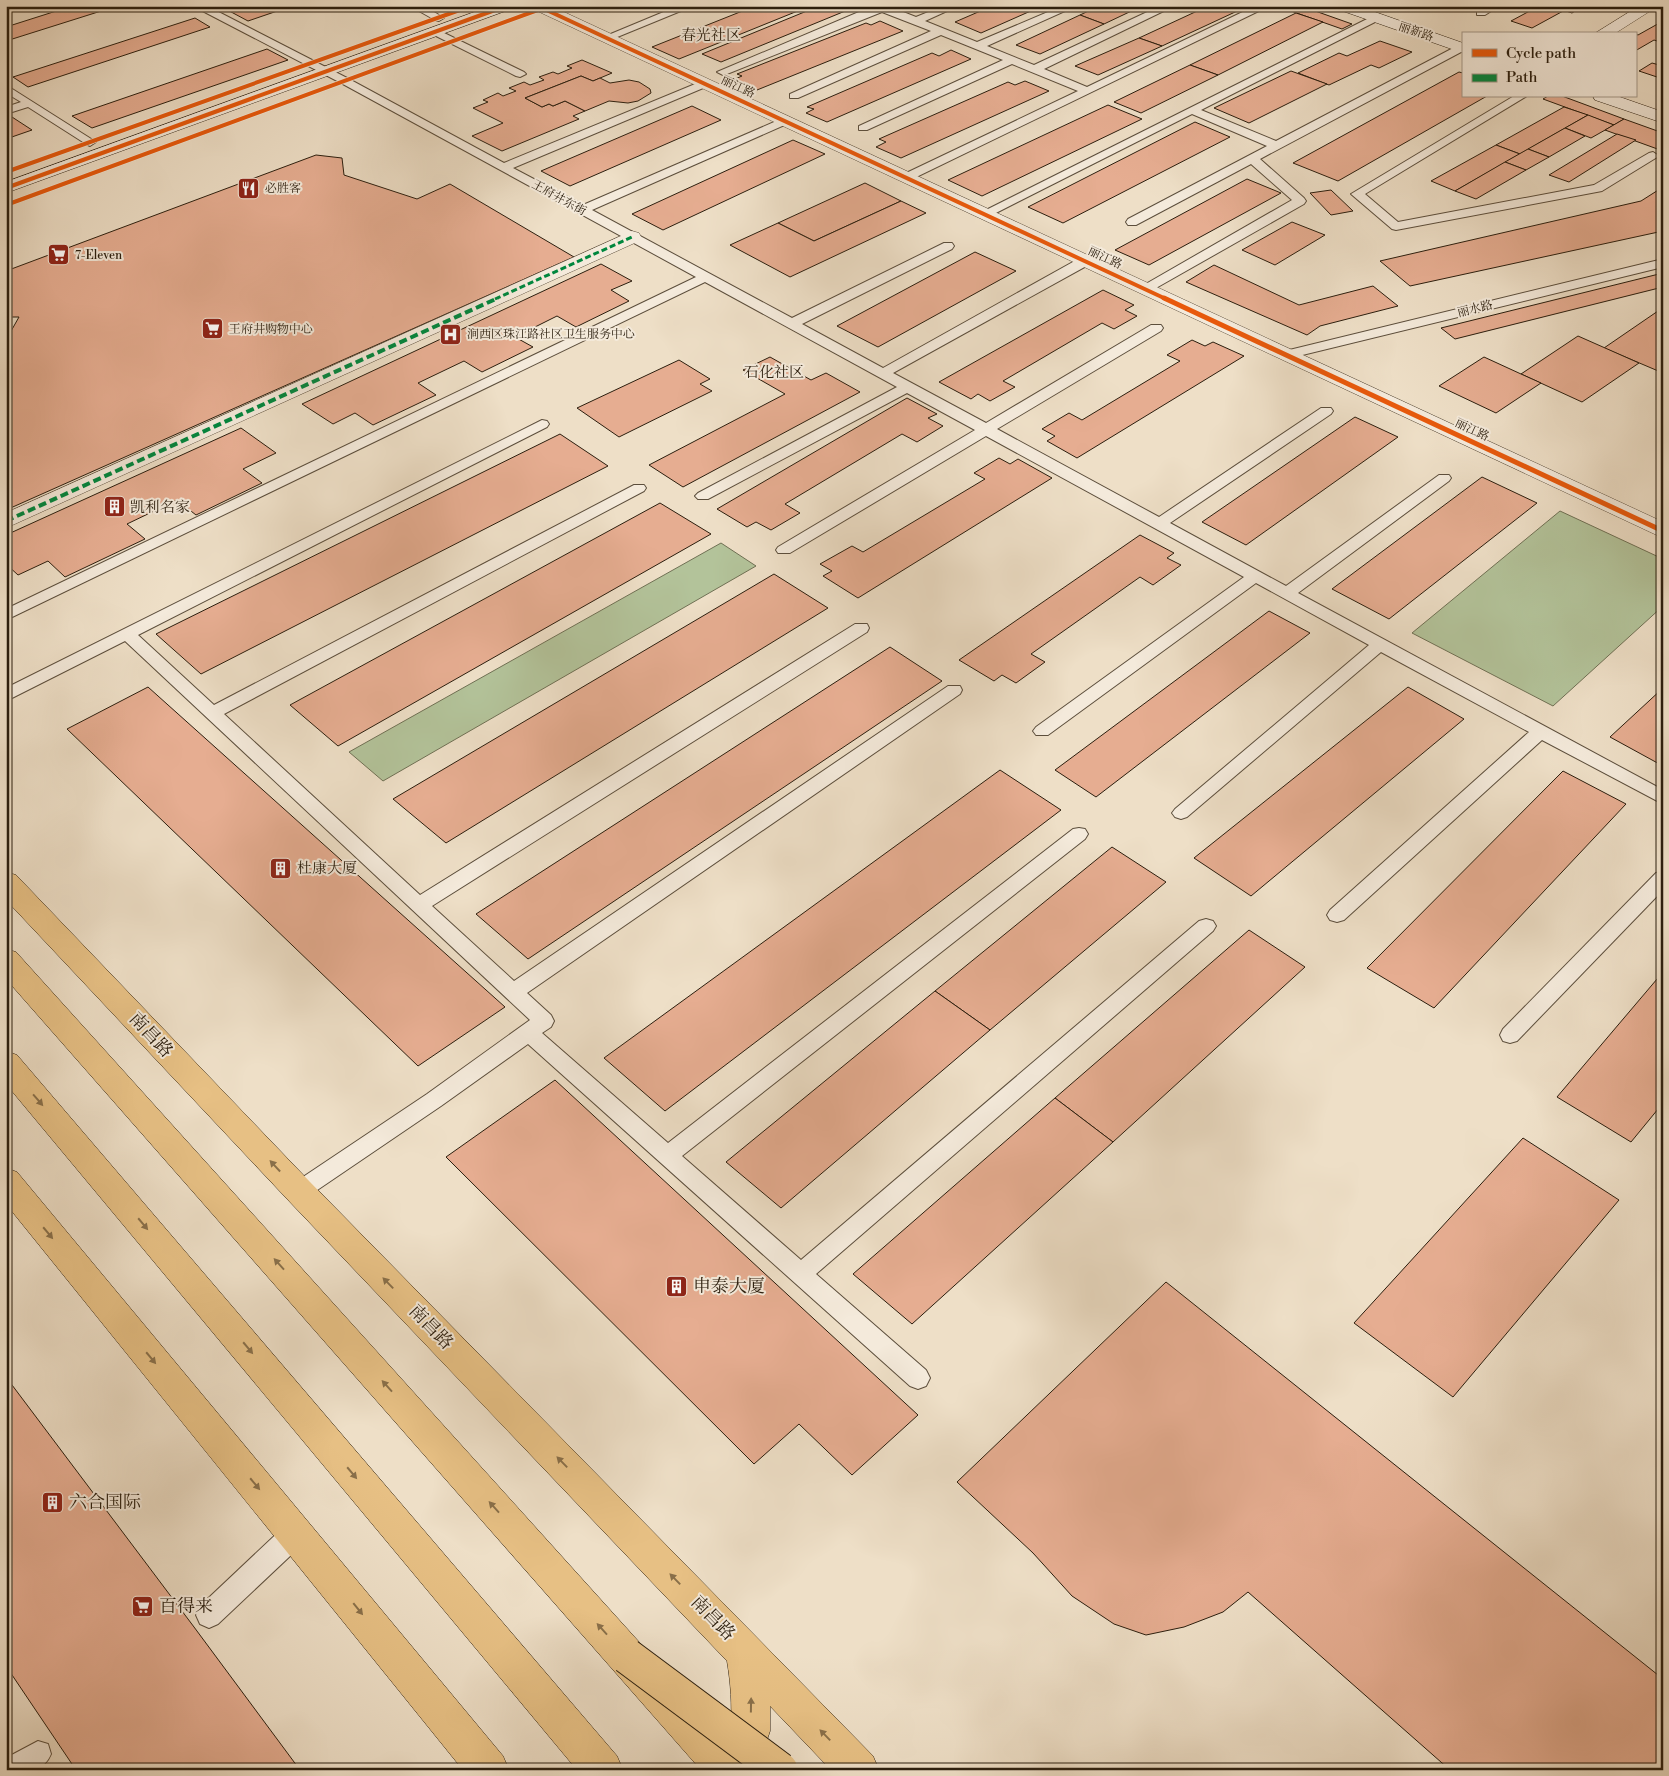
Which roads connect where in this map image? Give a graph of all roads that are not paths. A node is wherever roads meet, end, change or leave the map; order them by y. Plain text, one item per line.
1 (198, 6) edge
2 (415, 6) edge
3 (506, 6) edge
4 (538, 6) edge
5 (688, 6) edge
6 (954, 6) edge
7 (1071, 6) edge
8 (1169, 6) edge
9 (1264, 6) edge
10 (1342, 6) edge
11 (1494, 6) edge
12 (1651, 6) edge
13 (880, 7) edge
14 (1481, 13) dead end
15 (1375, 18) junction
16 (916, 21) junction
17 (437, 25) junction
18 (941, 31) junction
19 (1606, 32) edge
20 (606, 38) junction
21 (978, 46) junction
22 (1462, 48) edge
23 (1012, 60) junction
24 (1035, 69) junction
25 (327, 72) junction
26 (723, 72) dead end
27 (520, 74) dead end
28 (704, 84) junction
29 (6, 88) edge
30 (1088, 90) junction
31 (794, 96) dead end
32 (1519, 98) edge
33 (1607, 98) edge
34 (30, 103) junction
35 (1192, 110) junction
36 (6, 111) edge
37 (1663, 118) edge
38 (785, 121) junction
39 (863, 128) dead end
40 (90, 142) dead end
41 (1277, 146) junction
42 (1653, 156) dead end
43 (1252, 158) junction
44 (504, 167) junction
45 (906, 178) junction
46 (6, 188) edge
47 (582, 210) junction
48 (984, 214) junction
49 (1132, 222) dead end
50 (632, 237) junction
51 (948, 246) dead end
52 (1085, 261) junction
53 (1663, 262) edge
54 (706, 277) junction
55 (1144, 289) junction
56 (792, 324) junction
57 (1156, 328) dead end
58 (1286, 355) junction
59 (883, 374) junction
60 (907, 387) junction
61 (1326, 411) dead end
62 (542, 424) dead end
63 (986, 429) junction
64 (1444, 478) dead end
65 (639, 488) dead end
66 (703, 496) dead end
67 (6, 521) edge
68 (1159, 524) junction
69 (1663, 531) edge
70 (784, 550) dead end
71 (1256, 576) junction
72 (1287, 593) junction
73 (6, 615) edge
74 (861, 628) dead end
75 (126, 633) junction
76 (1380, 644) junction
77 (954, 690) dead end
78 (6, 695) edge
79 (212, 713) junction
80 (1042, 731) dead end
81 (1541, 732) junction
82 (1663, 798) edge
83 (1181, 813) dead end
84 (1078, 834) dead end
85 (1663, 878) edge
86 (6, 882) edge
87 (419, 904) junction
88 (1337, 915) dead end
89 (1206, 926) dead end
90 (6, 960) edge
91 (513, 992) junction
92 (528, 1032) junction
93 (1510, 1035) dead end
94 (6, 1063) edge
95 (666, 1156) junction
96 (299, 1191) junction
97 (10, 1194) edge
98 (800, 1274) junction
99 (918, 1378) dead end
100 (296, 1533) junction
101 (209, 1615) dead end
102 (745, 1652) junction
103 (627, 1656) junction
104 (38, 1754) dead end
105 (6, 1766) edge
106 (10, 1770) edge
107 (488, 1770) edge
108 (603, 1770) edge
109 (728, 1770) edge
110 (738, 1770) edge
111 (780, 1770) edge
112 (859, 1770) edge

1 - 25 lane
2 - 17 lane
3 - 17 street
4 - 20 street, 丽江路
5 - 20 lane
6 - 16 lane
7 - 21 lane
8 - 24 lane
9 - 30 lane
10 - 15 street, 丽新路
11 - 14 lane
12 - 19 street
13 - 16 lane
13 - 26 lane
15 - 22 street, 丽新路
15 - 35 lane
16 - 18 lane
17 - 25 street
17 - 27 lane
18 - 21 lane
18 - 31 lane
20 - 28 street, 丽江路
21 - 23 lane
22 - 41 lane
23 - 24 lane
23 - 39 lane
24 - 30 lane
25 - 44 lane, 王府井东街
25 - 46 street
28 - 38 street, 丽江路
28 - 44 lane
29 - 34 lane
30 - 45 lane
32 - 42 lane
33 - 37 street
34 - 36 lane
34 - 40 lane
35 - 41 lane
35 - 48 lane
38 - 45 street, 丽江路
38 - 47 lane
41 - 43 lane
43 - 49 lane
43 - 55 lane
44 - 47 lane, 王府井东街
45 - 48 street, 丽江路
47 - 50 lane, 王府井东街
48 - 52 street, 丽江路
50 - 54 lane, 王府井东街
50 - 67 street
51 - 56 lane
52 - 55 street, 丽江路
52 - 59 lane
53 - 58 lane, 丽水路
54 - 56 lane, 王府井东街
54 - 73 lane
55 - 58 street, 丽江路
56 - 59 lane, 王府井东街
57 - 63 lane
58 - 69 street, 丽江路
59 - 60 lane, 王府井东街
60 - 63 lane, 王府井东街
60 - 66 lane
61 - 68 lane
62 - 75 lane
63 - 68 lane, 王府井东街
63 - 70 lane
64 - 72 lane
65 - 79 lane
68 - 71 lane, 王府井东街
71 - 72 lane, 王府井东街
71 - 80 lane
72 - 76 lane, 王府井东街
74 - 87 lane
75 - 78 lane
75 - 79 lane
76 - 81 lane, 王府井东街
76 - 83 lane
77 - 91 lane
79 - 87 lane
81 - 82 lane, 王府井东街
81 - 88 lane
84 - 95 lane
85 - 93 lane
96 -> 86 main road, 南昌路
87 - 91 lane
89 - 98 lane
103 -> 90 main road
91 - 92 lane
92 - 95 lane
92 - 96 lane
94 -> 108 main road
95 - 98 lane
102 -> 96 main road, 南昌路
97 -> 100 main road
98 - 99 lane
100 - 101 lane
100 -> 107 main road
110 -> 102 main road
112 -> 102 main road, 南昌路
103 - 109 main road, bridge
103 - 111 main road, bridge
104 - 106 lane
105 - 106 lane

